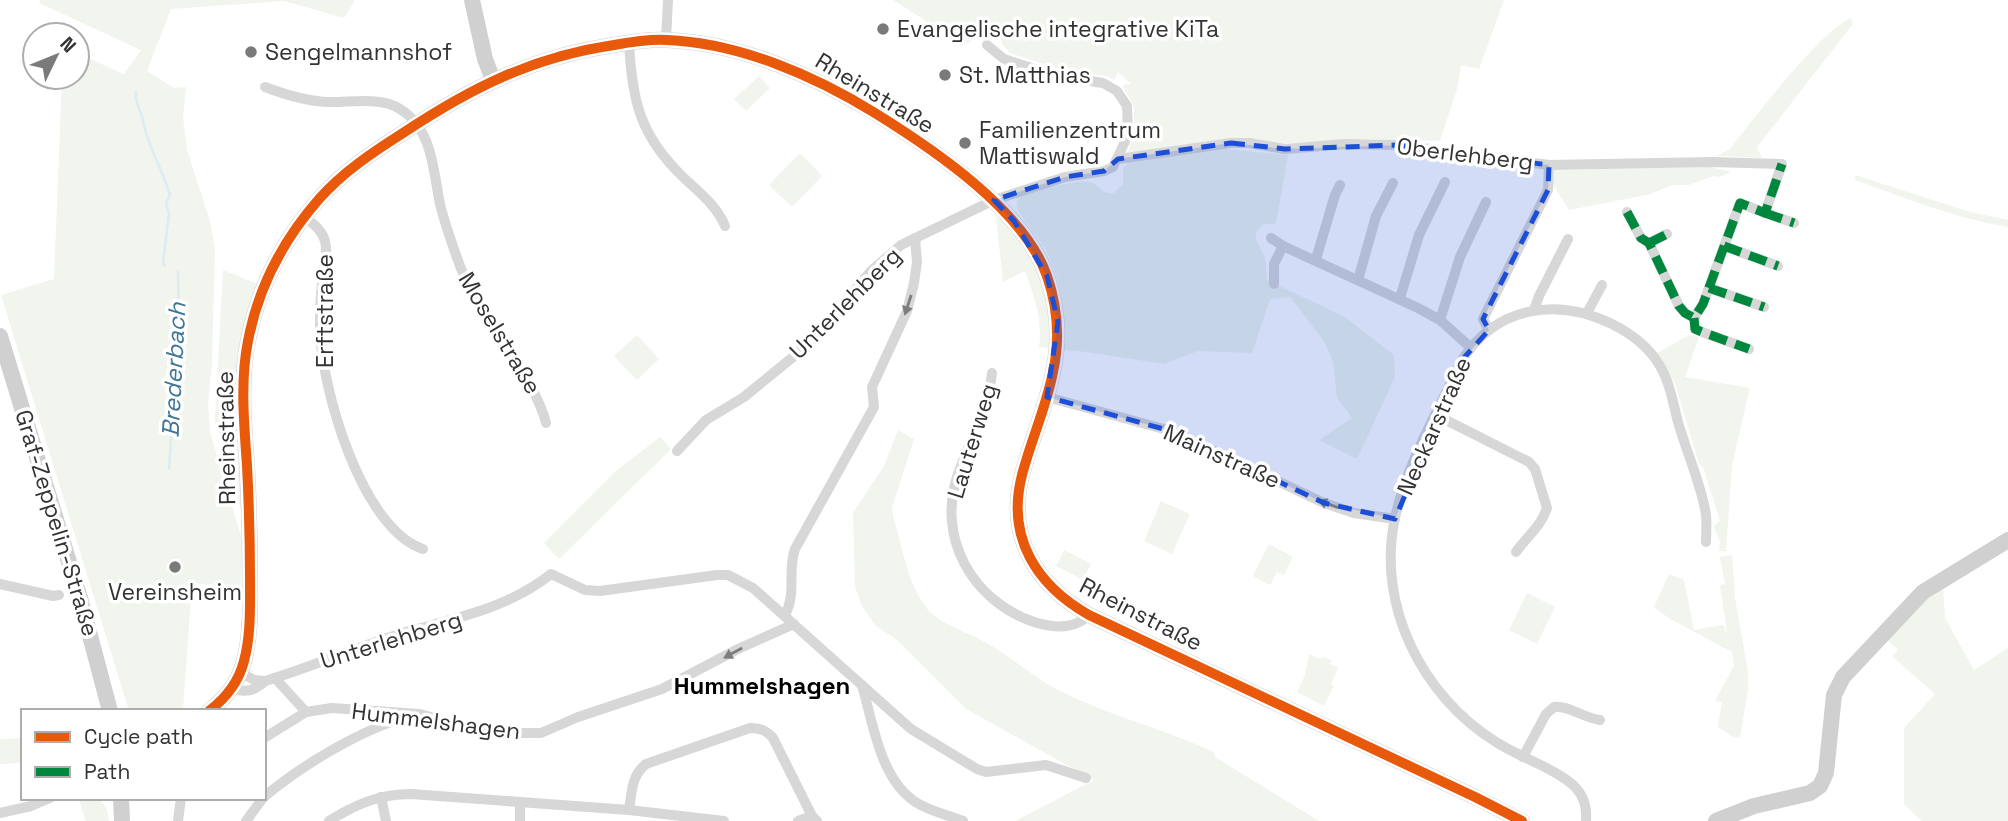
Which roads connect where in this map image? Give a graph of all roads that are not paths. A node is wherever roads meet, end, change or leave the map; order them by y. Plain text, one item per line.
1 (472, 0) edge
2 (668, 0) edge
3 (666, 40) junction
4 (629, 43) junction
5 (987, 45) dead end
6 (493, 80) junction
7 (265, 87) dead end
8 (416, 124) junction
9 (1118, 159) junction
10 (1549, 165) junction
11 (1445, 181) dead end
12 (1392, 183) dead end
13 (1340, 185) dead end
14 (994, 200) junction
15 (1486, 202) dead end
16 (1627, 212) dead end
17 (1765, 213) junction
18 (305, 217) junction
19 (1794, 223) dead end
20 (725, 226) dead end
21 (1667, 234) dead end
22 (915, 238) junction
23 (1271, 238) dead end
24 (1568, 239) dead end
25 (1649, 243) junction
26 (1283, 246) junction
27 (1724, 246) junction
28 (1315, 259) junction
29 (1778, 267) dead end
30 (1358, 279) junction
31 (1274, 284) dead end
32 (1602, 285) dead end
33 (1709, 288) junction
34 (1400, 298) junction
35 (1763, 307) dead end
36 (1534, 310) junction
37 (1587, 313) junction
38 (1694, 318) junction
39 (1440, 320) junction
40 (1489, 330) junction
41 (0, 336) edge
42 (1470, 347) junction
43 (1749, 349) dead end
44 (992, 373) dead end
45 (1047, 397) junction
46 (1436, 415) junction
47 (546, 423) dead end
48 (677, 451) dead end
49 (1395, 519) junction
50 (2008, 540) edge
51 (1706, 541) dead end
52 (423, 549) dead end
53 (1516, 552) dead end
54 (0, 584) edge
55 (59, 595) dead end
56 (785, 615) junction
57 (1089, 615) junction
58 (794, 624) junction
59 (240, 672) junction
60 (270, 680) junction
61 (862, 685) junction
62 (231, 689) junction
63 (109, 709) edge
64 (211, 709) edge
65 (306, 712) junction
66 (420, 714) junction
67 (1600, 720) dead end
68 (266, 737) edge
69 (1523, 757) junction
70 (1086, 778) dead end
71 (266, 796) edge
72 (381, 797) junction
73 (45, 800) edge
74 (118, 800) edge
75 (181, 800) edge
76 (262, 800) edge
77 (520, 803) junction
78 (629, 810) junction
79 (0, 813) edge
80 (815, 819) edge
81 (122, 821) edge
82 (178, 821) edge
83 (246, 821) edge
84 (329, 821) edge
85 (386, 821) edge
86 (520, 821) edge
87 (724, 821) edge
88 (798, 821) edge
89 (963, 821) edge
90 (1522, 821) edge
91 (1586, 821) edge
92 (1716, 821) edge

1 - 6 street
2 - 3 street
3 - 4 street, Rheinstraße
3 - 14 street, Rheinstraße
4 - 6 street, Rheinstraße
4 - 20 street
5 - 9 street
6 - 8 street, Rheinstraße
7 - 8 street
8 - 18 street, Rheinstraße
8 - 47 street, Moselstraße
9 - 10 street, Oberlehberg
9 - 14 street
10 - 17 street, Oberlehberg
10 - 40 street
11 - 34 street
12 - 30 street
13 - 28 street
14 - 22 street, Unterlehberg
14 - 45 street, Rheinstraße
15 - 39 street
16 - 25 street
17 - 19 street
17 - 27 street
18 - 52 street, Erftstraße
18 - 59 street, Rheinstraße
21 - 25 street
22 - 48 street, Unterlehberg
22 -> 56 street
23 - 26 street
24 - 36 street
25 - 38 street
26 - 28 street
26 - 31 street
27 - 29 street
27 - 33 street
28 - 30 street
30 - 34 street
32 - 37 street
33 - 35 street
33 - 38 street
34 - 39 street
36 - 37 street, Neckarstraße
36 - 40 street, Neckarstraße
37 - 51 street, Neckarstraße
38 - 43 street
39 - 42 street
40 - 42 street, Neckarstraße
41 - 63 street, Graf-Zeppelin-Straße
42 - 46 street, Neckarstraße
44 - 57 street, Lauterweg
49 -> 45 street, Mainstraße
45 - 57 street, Rheinstraße
46 - 49 street, Neckarstraße
46 - 53 street
49 - 69 street, Neckarstraße
50 - 92 street
54 - 55 street
56 - 58 street
56 - 60 street, Unterlehberg
57 - 90 street, Rheinstraße
58 - 61 street
58 -> 66 street, Hummelshagen
59 - 60 street
59 - 62 street, Rheinstraße
60 - 62 street, Unterlehberg
60 - 65 street
61 - 70 street
61 - 89 street
62 - 64 street, Rheinstraße
65 - 66 street, Hummelshagen
65 - 68 street, Hummelshagen
66 - 71 street
67 - 69 street
69 - 91 street, Neckarstraße
72 - 77 street
72 - 84 street
72 - 85 street
73 - 79 street
74 - 81 street
75 - 82 street
76 - 83 street
77 - 78 street
77 - 86 street
78 - 80 street
78 - 87 street
80 - 88 street

